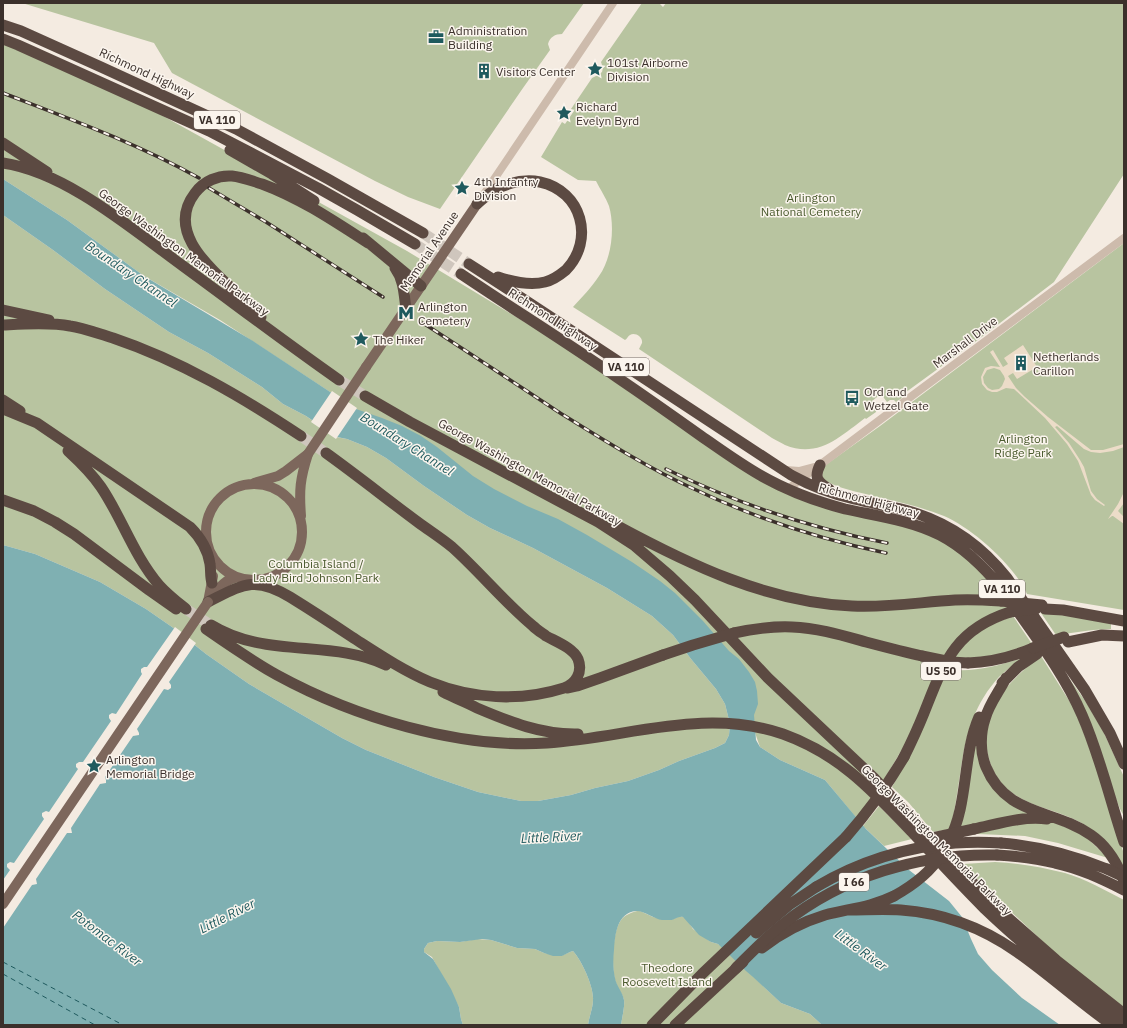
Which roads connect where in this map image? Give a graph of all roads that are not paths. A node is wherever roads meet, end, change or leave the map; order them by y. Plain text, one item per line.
1 (613, 3) edge
2 (3, 25) edge
3 (3, 39) edge
4 (158, 108) junction
5 (3, 142) edge
6 (3, 163) edge
7 (62, 183) junction
8 (477, 204) junction
9 (423, 233) tunnel mouth
10 (1124, 238) edge
11 (368, 243) junction
12 (415, 244) tunnel mouth
13 (387, 258) junction
14 (461, 274) tunnel mouth
15 (421, 286) junction
16 (406, 309) junction
17 (3, 310) edge
18 (3, 325) edge
19 (68, 325) junction
20 (292, 346) junction
21 (340, 380) tunnel mouth
22 (365, 396) tunnel mouth
23 (3, 400) edge
24 (3, 409) edge
25 (37, 423) junction
26 (50, 432) junction
27 (301, 436) tunnel mouth
28 (326, 453) tunnel mouth
29 (306, 457) junction
30 (820, 465) junction
31 (782, 469) junction
32 (800, 480) junction
33 (252, 484) junction
34 (788, 489) junction
35 (842, 496) junction
36 (3, 500) edge
37 (566, 504) junction
38 (175, 516) junction
39 (301, 522) junction
40 (206, 534) junction
41 (211, 551) junction
42 (237, 577) junction
43 (258, 580) junction
44 (212, 583) junction
45 (290, 597) junction
46 (208, 602) junction
47 (1044, 607) junction
48 (1124, 620) edge
49 (1124, 636) edge
50 (1035, 651) junction
51 (413, 674) junction
52 (1006, 678) junction
53 (428, 681) junction
54 (561, 689) junction
55 (1086, 690) junction
56 (652, 728) junction
57 (1124, 750) edge
58 (1124, 764) edge
59 (1112, 802) junction
60 (1065, 822) junction
61 (1124, 824) edge
62 (1124, 842) edge
63 (1106, 875) junction
64 (1124, 877) edge
65 (1124, 882) edge
66 (816, 888) junction
67 (1124, 890) edge
68 (3, 904) edge
69 (849, 910) junction
70 (736, 968) junction
71 (1124, 1014) edge
72 (1124, 1024) edge
73 (652, 1025) edge
74 (658, 1025) edge
75 (675, 1025) edge
76 (1112, 1025) edge

1 - 8 street, Memorial Avenue
2 - 9 highway, Richmond Highway / VA 110
3 - 4 highway, VA 110
4 - 11 highway
4 - 12 highway, VA 110
5 - 7 highway
6 - 7 highway, George Washington Memorial Parkway
7 - 20 highway, George Washington Memorial Parkway
8 - 15 main road, Memorial Avenue
8 - 31 highway, Richmond Highway / VA 110
10 - 30 street, Marshall Drive
11 - 13 highway
11 - 20 highway
13 - 15 highway
13 - 16 highway
14 - 34 highway, Richmond Highway / VA 110
15 - 16 main road, Memorial Avenue
16 - 29 main road, Memorial Avenue, bridge
17 - 19 highway
18 - 19 highway
19 - 27 highway
20 - 21 highway, George Washington Memorial Parkway
22 - 37 highway, George Washington Memorial Parkway
23 - 25 highway
24 - 25 highway
25 - 26 highway
26 - 36 highway
26 - 38 highway
28 - 54 highway
29 - 33 main road, Memorial Avenue
29 - 39 main road, Memorial Avenue
30 - 31 street, Marshall Drive
30 - 32 street, Marshall Drive
30 - 35 highway
31 - 32 highway, Richmond Highway / VA 110
32 - 34 street, Marshall Drive
32 - 35 highway, Richmond Highway / VA 110
33 - 39 main road
33 - 40 main road
34 - 59 highway, Richmond Highway / VA 110
35 - 55 highway, Richmond Highway / VA 110
37 - 47 highway, bridge
37 - 71 highway, George Washington Memorial Parkway
38 - 40 highway
38 - 44 highway
39 - 43 main road
40 - 41 main road
41 - 42 main road
41 - 44 main road
42 - 43 main road
42 - 46 main road
43 - 45 highway
44 - 46 main road
45 - 46 highway
45 - 51 highway
46 - 68 main road, bridge
47 - 48 highway, US 50
47 - 73 highway, US 50, bridge
49 - 50 highway
50 - 52 highway
50 - 54 highway, bridge
51 - 53 highway
51 - 56 highway, George Washington Memorial Parkway
52 - 60 highway
52 - 69 highway, bridge
53 - 54 highway
53 - 56 highway
55 - 57 main road, VA 110
55 - 58 highway, Richmond Highway
56 - 72 highway, George Washington Memorial Parkway
59 - 61 main road, VA 110
59 - 62 highway, Richmond Highway
60 - 65 highway
60 - 66 highway, bridge
63 - 64 highway, I 66, bridge
63 - 66 highway, I 66, bridge
63 - 67 highway, I 66
63 - 70 highway, I 66, bridge
66 - 74 highway, I 66
69 - 70 highway, bridge
69 - 76 highway
70 - 75 highway, I 66

